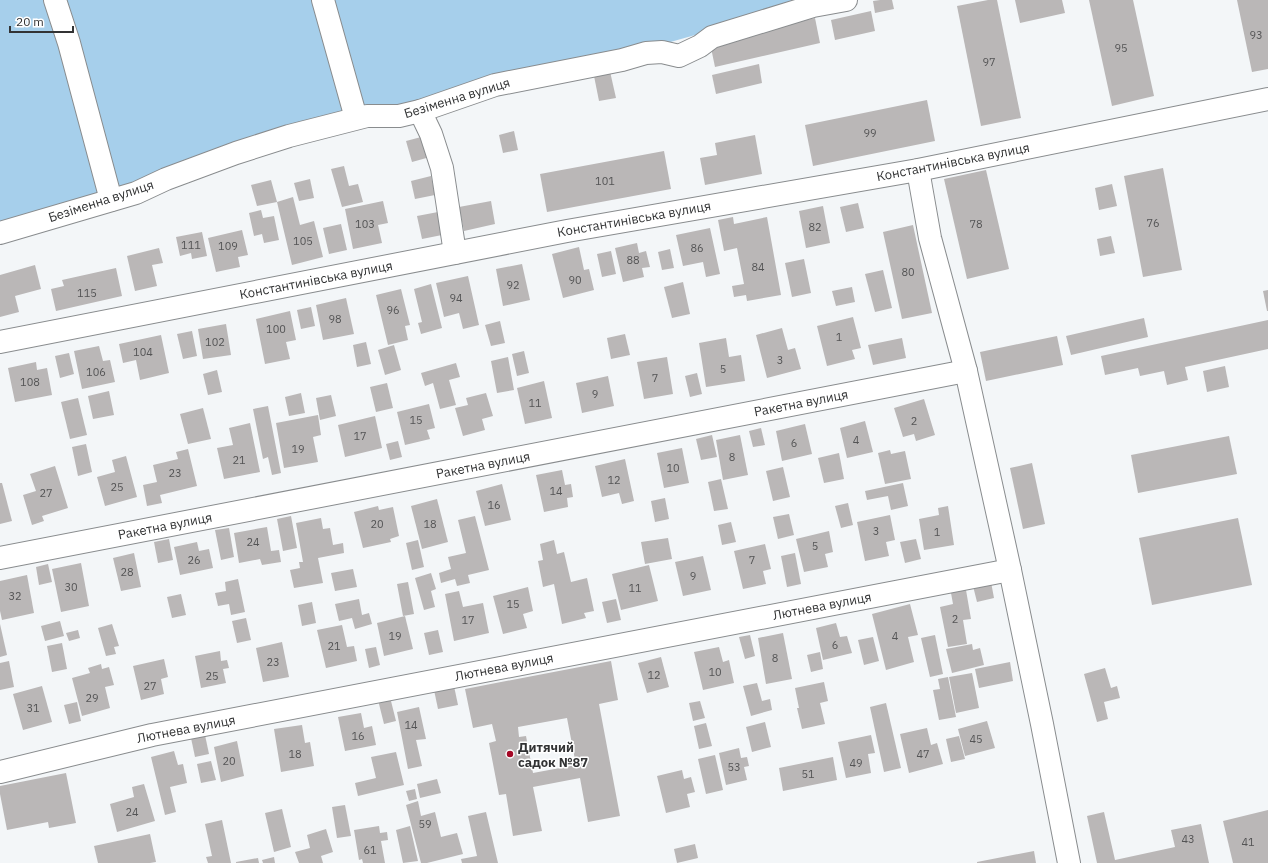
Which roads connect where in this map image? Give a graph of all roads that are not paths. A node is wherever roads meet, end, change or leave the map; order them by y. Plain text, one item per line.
1 (55, 0) edge
2 (323, 0) edge
3 (846, 0) edge
4 (1268, 99) edge
5 (420, 111) junction
6 (356, 118) junction
7 (918, 170) junction
8 (111, 200) junction
9 (0, 233) edge
10 (455, 253) junction
11 (0, 342) edge
12 (966, 372) junction
13 (0, 558) edge
14 (1010, 570) junction
15 (0, 772) edge
16 (1069, 863) edge

1 - 8 street
2 - 6 street
3 - 5 street, Безіменна вулиця
4 - 7 street, Константинівська вулиця
5 - 6 street, Безіменна вулиця
5 - 10 street
6 - 8 street, Безіменна вулиця
7 - 10 street, Константинівська вулиця
7 - 12 street
8 - 9 street, Безіменна вулиця
10 - 11 street, Константинівська вулиця
12 - 13 street, Ракетна вулиця
12 - 14 street
14 - 15 street, Лютнева вулиця
14 - 16 street

